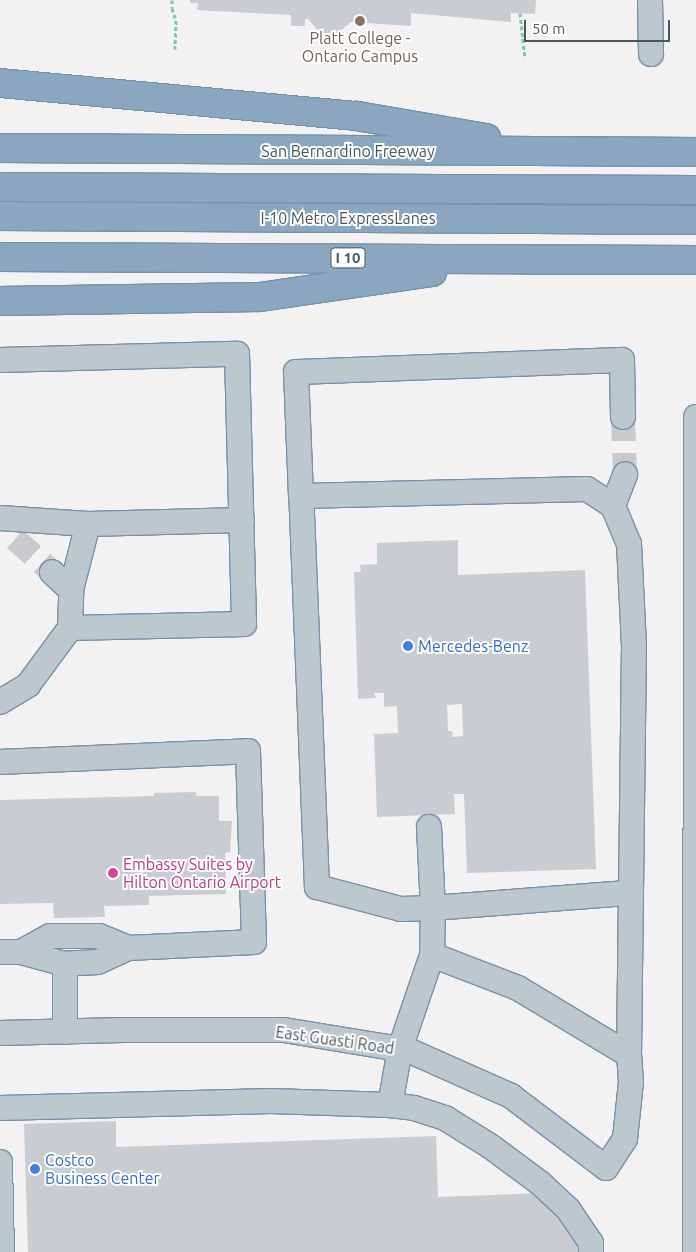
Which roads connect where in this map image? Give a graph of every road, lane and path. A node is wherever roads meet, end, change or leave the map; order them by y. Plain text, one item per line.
1 (172, 0) edge
2 (650, 0) edge
3 (520, 13) dead end
4 (174, 50) dead end
5 (650, 54) dead end
6 (525, 59) dead end
7 (0, 83) edge
8 (0, 148) edge
9 (564, 150) junction
10 (280, 151) junction
11 (696, 152) edge
12 (0, 187) edge
13 (599, 189) junction
14 (696, 190) edge
15 (0, 216) edge
16 (696, 220) edge
17 (0, 257) edge
18 (522, 259) junction
19 (696, 260) edge
20 (0, 301) edge
21 (0, 360) edge
22 (623, 417) tunnel mouth
23 (696, 417) edge
24 (624, 474) tunnel mouth
25 (301, 496) junction
26 (613, 506) junction
27 (0, 518) edge
28 (242, 520) junction
29 (88, 524) junction
30 (696, 547) edge
31 (52, 572) tunnel mouth
32 (71, 590) junction
33 (70, 628) junction
34 (695, 661) edge
35 (0, 702) edge
36 (0, 762) edge
37 (429, 828) dead end
38 (630, 893) junction
39 (433, 908) junction
40 (128, 948) junction
41 (10, 952) edge
42 (432, 955) junction
43 (65, 964) junction
44 (65, 1032) junction
45 (0, 1033) edge
46 (400, 1050) junction
47 (629, 1055) junction
48 (390, 1105) junction
49 (0, 1108) edge
50 (0, 1162) edge
51 (695, 1193) edge
52 (2, 1252) edge
53 (591, 1252) edge
54 (695, 1252) edge

1 - 4 path
2 - 5 street
3 - 6 path
7 - 9 highway
8 - 10 highway, San Bernardino Freeway
9 - 10 highway, San Bernardino Freeway
9 - 11 highway, San Bernardino Freeway
10 - 13 highway
12 - 13 highway, I-10 Metro ExpressLanes
13 - 14 highway, I-10 Metro ExpressLanes
15 - 16 highway, I-10 Metro ExpressLanes
17 - 18 highway, I 10
18 - 19 highway, I 10
18 - 20 highway
21 - 28 street
22 - 25 street
23 - 30 street
24 - 26 street
25 - 26 street
25 - 39 street
26 - 38 street
27 - 29 street
28 - 29 street
28 - 33 street
29 - 32 street
30 - 34 street
31 - 32 street
32 - 33 street
33 - 35 street
34 - 51 street
36 - 40 street
37 - 39 street
38 - 39 street
38 - 47 street
39 - 42 street
40 - 41 street
40 - 43 street
41 - 43 street
42 - 46 street
42 - 47 street
43 - 44 street
44 - 45 street, East Guasti Road
44 - 46 street, East Guasti Road
46 - 47 street, East Guasti Road
46 - 48 street
48 - 49 street
48 - 53 street
50 - 52 street
51 - 54 street

